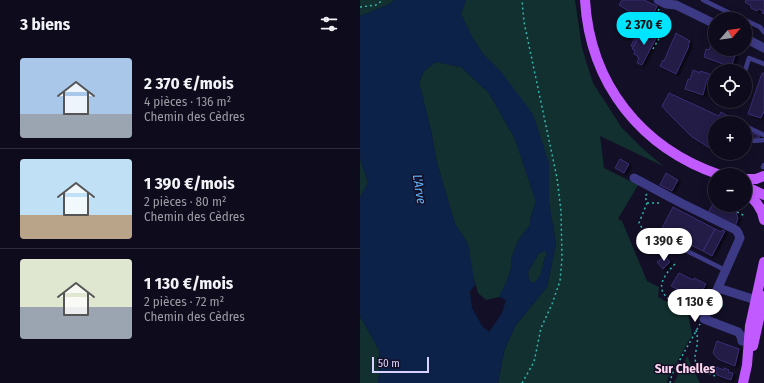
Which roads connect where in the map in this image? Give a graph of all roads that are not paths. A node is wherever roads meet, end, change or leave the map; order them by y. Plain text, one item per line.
1 (585, 0) edge
2 (703, 0) edge
3 (660, 1) edge
4 (728, 12) edge
5 (708, 21) edge
6 (752, 24) edge
7 (764, 32) edge
8 (752, 42) edge
9 (764, 48) edge
10 (747, 64) edge
11 (764, 64) edge
12 (752, 129) edge
13 (764, 135) edge
14 (764, 140) edge
15 (754, 141) dead end
16 (680, 157) junction
17 (764, 169) edge
18 (708, 170) edge
19 (708, 176) edge
20 (634, 178) dead end
21 (752, 179) edge
22 (752, 189) edge
23 (764, 195) edge
24 (752, 199) edge
25 (764, 220) edge
26 (653, 234) road end
27 (764, 262) edge
28 (725, 270) junction
29 (718, 288) junction
30 (760, 298) edge
31 (742, 340) dead end
32 (743, 383) edge

1 - 16 main road
2 - 4 lane
3 - 5 street
6 - 7 lane
8 - 9 street
10 - 11 lane
12 - 13 lane
14 - 15 lane
16 - 18 main road
16 - 19 main road
17 - 21 main road
20 - 28 street
22 - 23 main road
24 - 25 main road
26 - 28 lane
27 - 30 main road
28 - 29 street
29 - 30 street
29 - 31 street
30 - 32 main road

